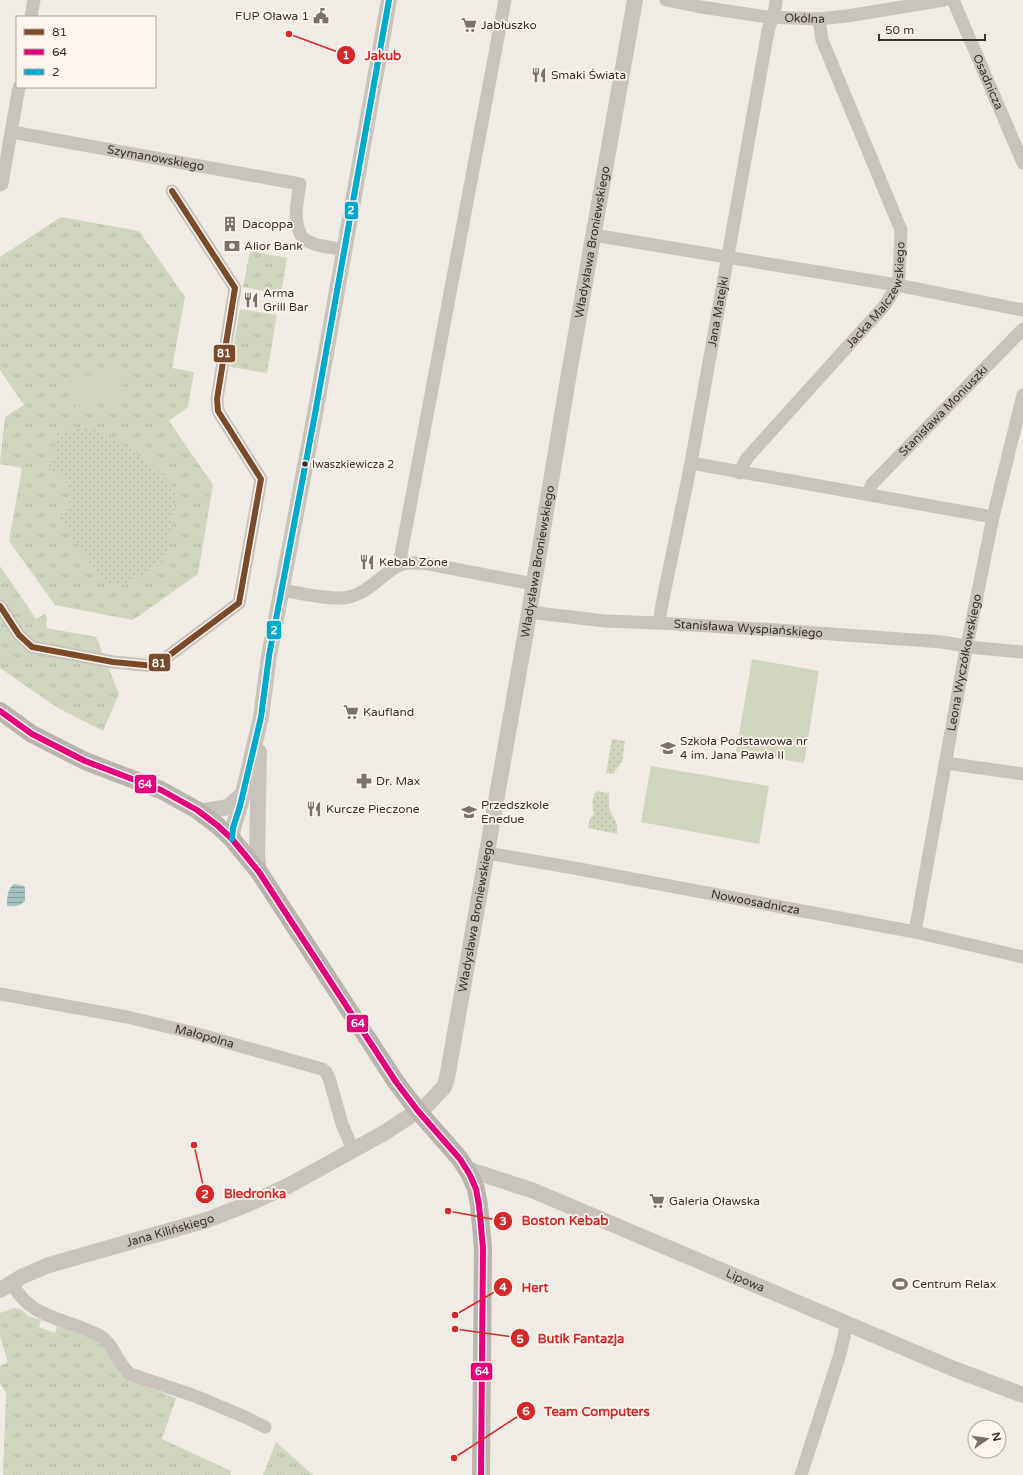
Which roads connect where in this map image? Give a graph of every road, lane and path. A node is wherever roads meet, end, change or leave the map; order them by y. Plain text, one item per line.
1 (34, 0) edge
2 (389, 0) edge
3 (505, 0) edge
4 (635, 0) edge
5 (666, 0) edge
6 (776, 0) edge
7 (944, 0) edge
8 (953, 0) edge
9 (31, 16) edge
10 (772, 17) junction
11 (819, 19) junction
12 (19, 88) edge
13 (12, 132) junction
14 (1023, 163) edge
15 (0, 186) edge
16 (172, 191) dead end
17 (593, 235) junction
18 (345, 250) junction
19 (728, 258) junction
20 (897, 285) junction
21 (1023, 310) edge
22 (1023, 329) edge
23 (1006, 347) junction
24 (1023, 347) edge
25 (1023, 395) edge
26 (691, 463) junction
27 (739, 473) junction
28 (868, 494) junction
29 (993, 517) junction
30 (399, 565) junction
31 (533, 584) junction
32 (282, 590) junction
33 (0, 606) edge
34 (529, 612) junction
35 (659, 623) junction
36 (967, 646) junction
37 (1023, 652) edge
38 (0, 711) edge
39 (261, 717) junction
40 (945, 763) junction
41 (1023, 774) edge
42 (242, 795) junction
43 (200, 812) junction
44 (257, 818) junction
45 (233, 840) junction
46 (487, 853) junction
47 (259, 872) junction
48 (915, 932) junction
49 (1023, 958) edge
50 (0, 994) edge
51 (418, 1111) junction
52 (353, 1150) junction
53 (467, 1169) junction
54 (6, 1287) edge
55 (848, 1324) junction
56 (1023, 1395) edge
57 (264, 1426) dead end
58 (481, 1475) edge
59 (801, 1475) edge

1 - 9 street
2 - 18 street
3 - 30 street
4 - 17 street, Władysława Broniewskiego
5 - 10 street, Okólna
6 - 10 street, Jana Matejki
7 - 11 street, Okólna
8 - 14 street, Osadnicza
10 - 11 street, Okólna
10 - 19 street, Jana Matejki
11 - 20 street, Jacka Malczewskiego
12 - 13 street
13 - 15 street
13 - 18 street, Szymanowskiego
16 - 33 street
17 - 19 street
17 - 31 street, Władysława Broniewskiego
18 - 32 street
19 - 20 street
19 - 26 street, Jana Matejki
20 - 21 street
20 - 27 street, Jacka Malczewskiego
22 - 23 street, Stanisława Moniuszki
23 - 24 street
23 - 28 street, Stanisława Moniuszki
25 - 29 street, Leona Wyczółkowskiego
26 - 27 street
26 - 35 street, Jana Matejki
27 - 28 street
28 - 29 street
29 - 36 street, Leona Wyczółkowskiego
30 - 31 street
30 - 32 street
31 - 34 street, Władysława Broniewskiego
32 - 39 street
34 - 35 street, Stanisława Wyspiańskiego
34 - 46 street, Władysława Broniewskiego
35 - 36 street, Stanisława Wyspiańskiego
36 - 37 street, Stanisława Wyspiańskiego
36 - 40 street, Leona Wyczółkowskiego
38 - 43 main road
39 - 42 street
39 - 44 street
40 - 41 street
40 - 48 street, Leona Wyczółkowskiego
42 - 43 street
42 - 45 street
43 - 45 main road
44 - 45 street
44 - 47 street
45 - 47 main road
46 - 48 street, Nowoosadnicza
46 - 51 street, Władysława Broniewskiego
47 - 51 main road
48 - 49 street, Nowoosadnicza
50 - 52 street, Małopolna
51 - 52 street, Jana Kilińskiego
51 - 53 main road
52 - 54 street, Jana Kilińskiego
53 - 55 street, Lipowa
53 - 58 main road
54 - 57 street
55 - 56 street, Lipowa
55 - 59 street

